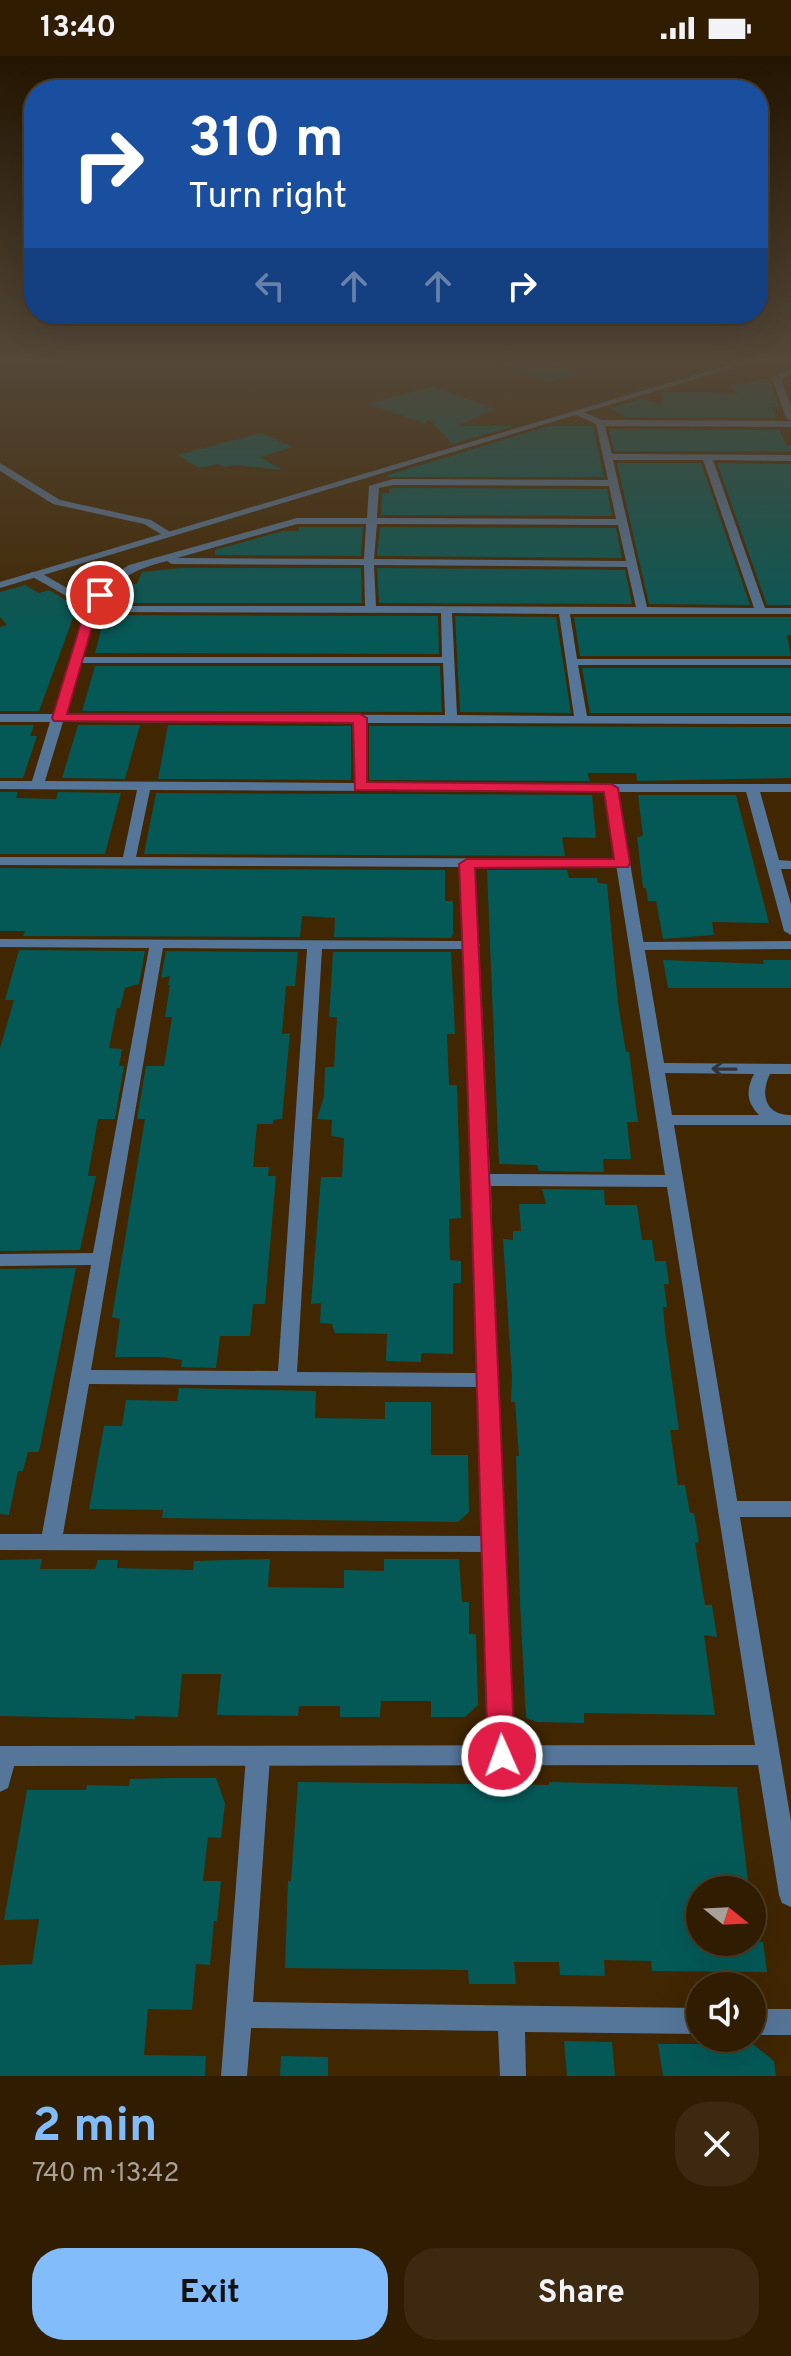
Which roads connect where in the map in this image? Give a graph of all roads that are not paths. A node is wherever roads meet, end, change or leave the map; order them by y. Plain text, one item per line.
1 (444, 453) edge
2 (607, 453) edge
3 (608, 457) junction
4 (707, 458) junction
5 (791, 458) edge
6 (0, 466) edge
7 (615, 483) junction
8 (370, 521) junction
9 (622, 522) junction
10 (170, 535) junction
11 (154, 561) junction
12 (369, 562) junction
13 (631, 564) junction
14 (35, 574) junction
15 (0, 585) edge
16 (92, 607) junction
17 (371, 609) junction
18 (564, 610) junction
19 (446, 611) junction
20 (642, 611) junction
21 (761, 611) junction
22 (791, 611) edge
23 (76, 660) junction
24 (447, 660) junction
25 (571, 662) junction
26 (791, 662) edge
27 (0, 718) edge
28 (59, 718) junction
29 (360, 718) junction
30 (451, 719) junction
31 (581, 719) junction
32 (791, 720) edge
33 (0, 785) edge
34 (37, 785) junction
35 (144, 785) junction
36 (360, 787) junction
37 (611, 788) junction
38 (752, 788) junction
39 (791, 788) edge
40 (129, 860) junction
41 (0, 861) edge
42 (623, 863) junction
43 (467, 864) junction
44 (773, 864) junction
45 (791, 865) edge
46 (791, 931) edge
47 (157, 942) junction
48 (0, 943) edge
49 (315, 944) junction
50 (473, 945) junction
51 (791, 945) edge
52 (636, 946) junction
53 (656, 1068) junction
54 (765, 1069) junction
55 (791, 1069) edge
56 (665, 1120) junction
57 (785, 1120) edge
58 (482, 1180) junction
59 (674, 1181) junction
60 (100, 1259) junction
61 (0, 1260) edge
62 (81, 1377) junction
63 (287, 1378) junction
64 (486, 1380) junction
65 (728, 1509) junction
66 (791, 1509) edge
67 (0, 1542) edge
68 (51, 1542) junction
69 (493, 1544) junction
70 (768, 1755) junction
71 (2, 1756) edge
72 (502, 1756) junction
73 (258, 1757) junction
74 (0, 1781) edge
75 (791, 1895) edge
76 (239, 2015) junction
77 (511, 2019) junction
78 (686, 2021) edge
79 (766, 2022) edge
80 (791, 2022) edge
81 (234, 2076) edge
82 (513, 2076) edge

1 - 10 street
2 - 3 street
3 - 4 street
3 - 7 street
4 - 5 street
4 - 21 street
6 - 10 street
7 - 8 street
7 - 9 street
8 - 9 street
8 - 11 street
8 - 12 street
9 - 13 street
10 - 14 street
11 - 12 street
11 - 16 street
12 - 13 street
12 - 17 street
13 - 20 street
14 - 15 street
14 - 16 street
16 - 17 street
16 - 23 street
17 - 19 street
18 - 19 street
18 - 20 street
18 - 25 street
19 - 24 street
20 - 21 street
21 - 22 street
23 - 24 street
23 - 28 street
24 - 30 street
25 - 26 street
25 - 31 street
27 - 28 street
28 - 29 street
28 - 34 street
29 - 30 street
29 - 36 street
30 - 31 street
31 - 32 street
33 - 34 street
34 - 35 street
35 - 36 street
35 - 40 street
36 - 37 street
37 - 38 street
37 - 42 street
38 - 39 street
38 - 44 street
40 - 41 street
40 - 43 street
42 - 43 street
42 - 52 street
43 - 50 street
44 - 45 street
44 - 46 street
47 - 48 street
47 - 49 street
47 - 60 street
49 - 50 street
49 - 63 street
50 - 58 street
51 - 52 street
52 - 53 street
54 -> 53 street
53 - 56 street
54 - 55 street
54 - 57 street
56 - 57 street
56 - 59 street
58 - 59 street
58 - 64 street
59 - 65 street
60 - 61 street
60 - 62 street
62 - 63 street
62 - 68 street
63 - 64 street
64 - 69 street
65 - 66 street
65 - 70 street
67 - 68 street
68 - 69 street
69 - 72 street
70 - 72 street
70 - 75 street
71 - 73 street
71 - 74 street
72 - 73 street
73 - 76 street
76 - 77 street
76 - 81 street
77 - 78 street
77 - 82 street
79 - 80 street

